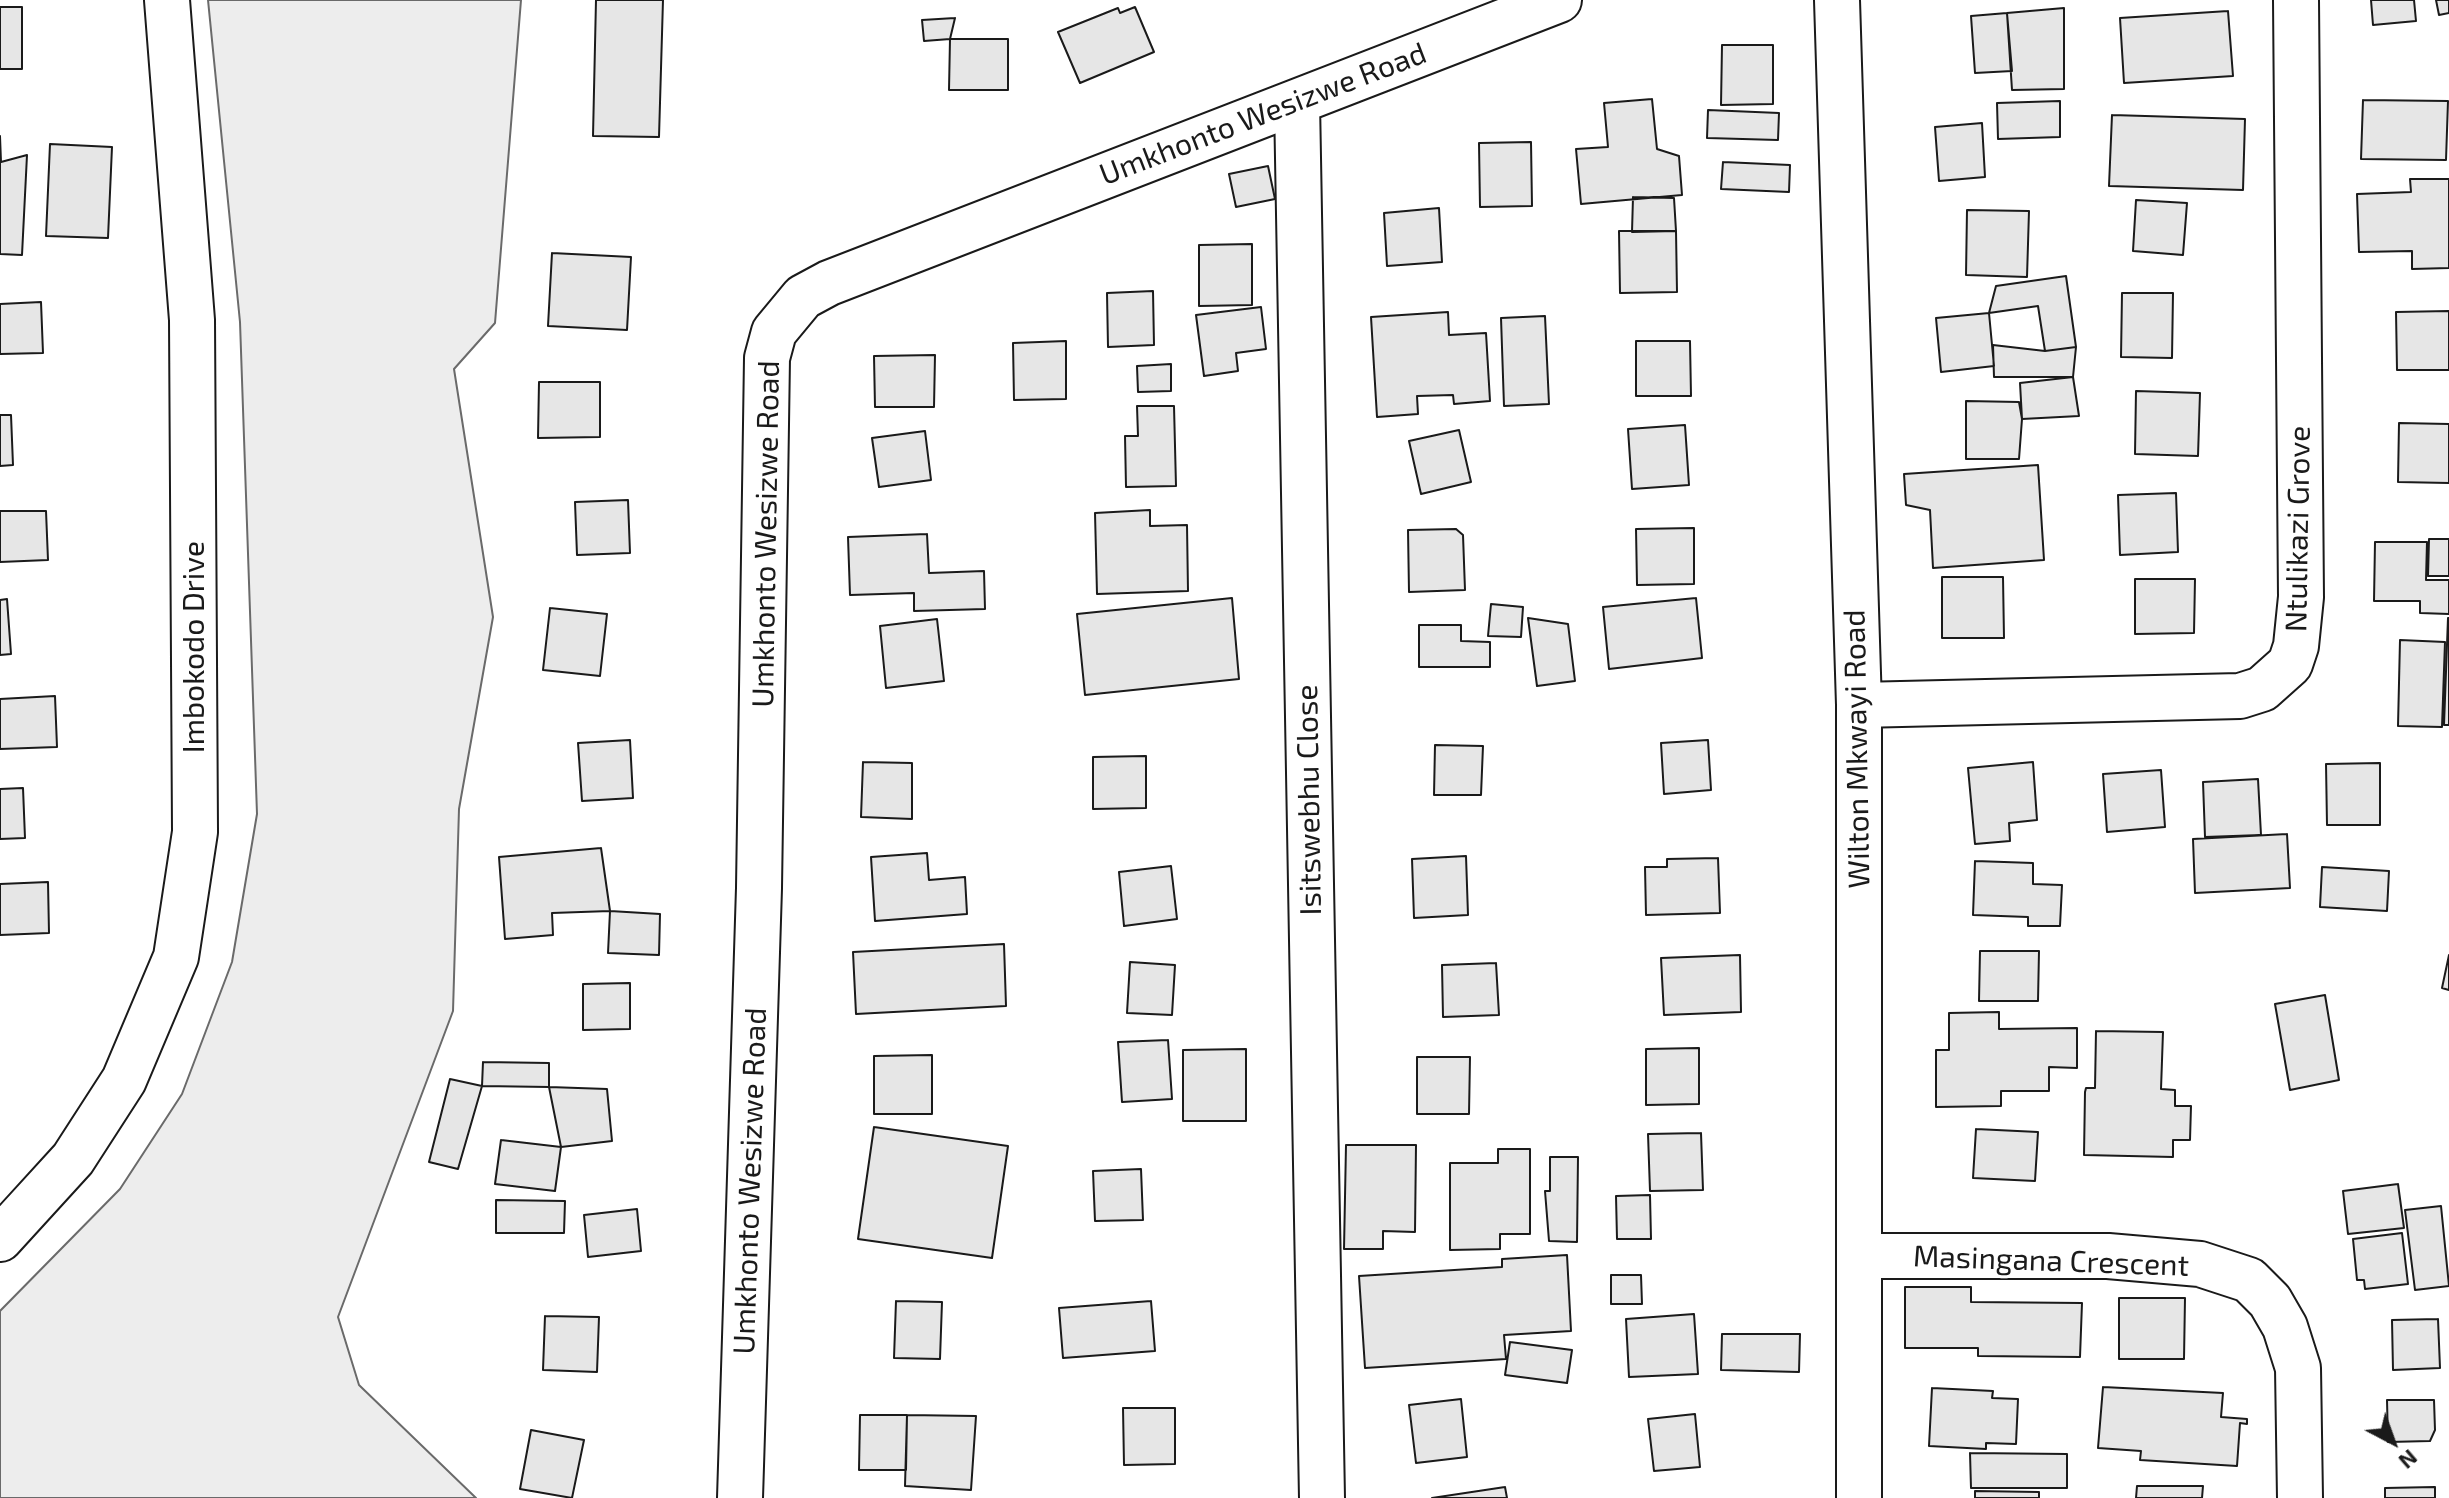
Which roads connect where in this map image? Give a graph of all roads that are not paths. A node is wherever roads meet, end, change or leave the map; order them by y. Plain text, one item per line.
1 (167, 0) edge
2 (1559, 0) edge
3 (1837, 0) edge
4 (2296, 0) edge
5 (1297, 102) junction
6 (1859, 705) junction
7 (0, 1239) edge
8 (1859, 1256) junction
9 (740, 1498) edge
10 (1322, 1498) edge
11 (1859, 1498) edge
12 (2300, 1498) edge

1 - 7 street, Imbokodo Drive
2 - 5 street, Umkhonto Wesizwe Road
3 - 6 street, Wilton Mkwayi Road
4 - 6 street, Ntulikazi Grove
5 - 9 street, Umkhonto Wesizwe Road
5 - 10 street, Isitswebhu Close
6 - 8 street, Wilton Mkwayi Road
8 - 11 street, Wilton Mkwayi Road
8 - 12 street, Masingana Crescent

